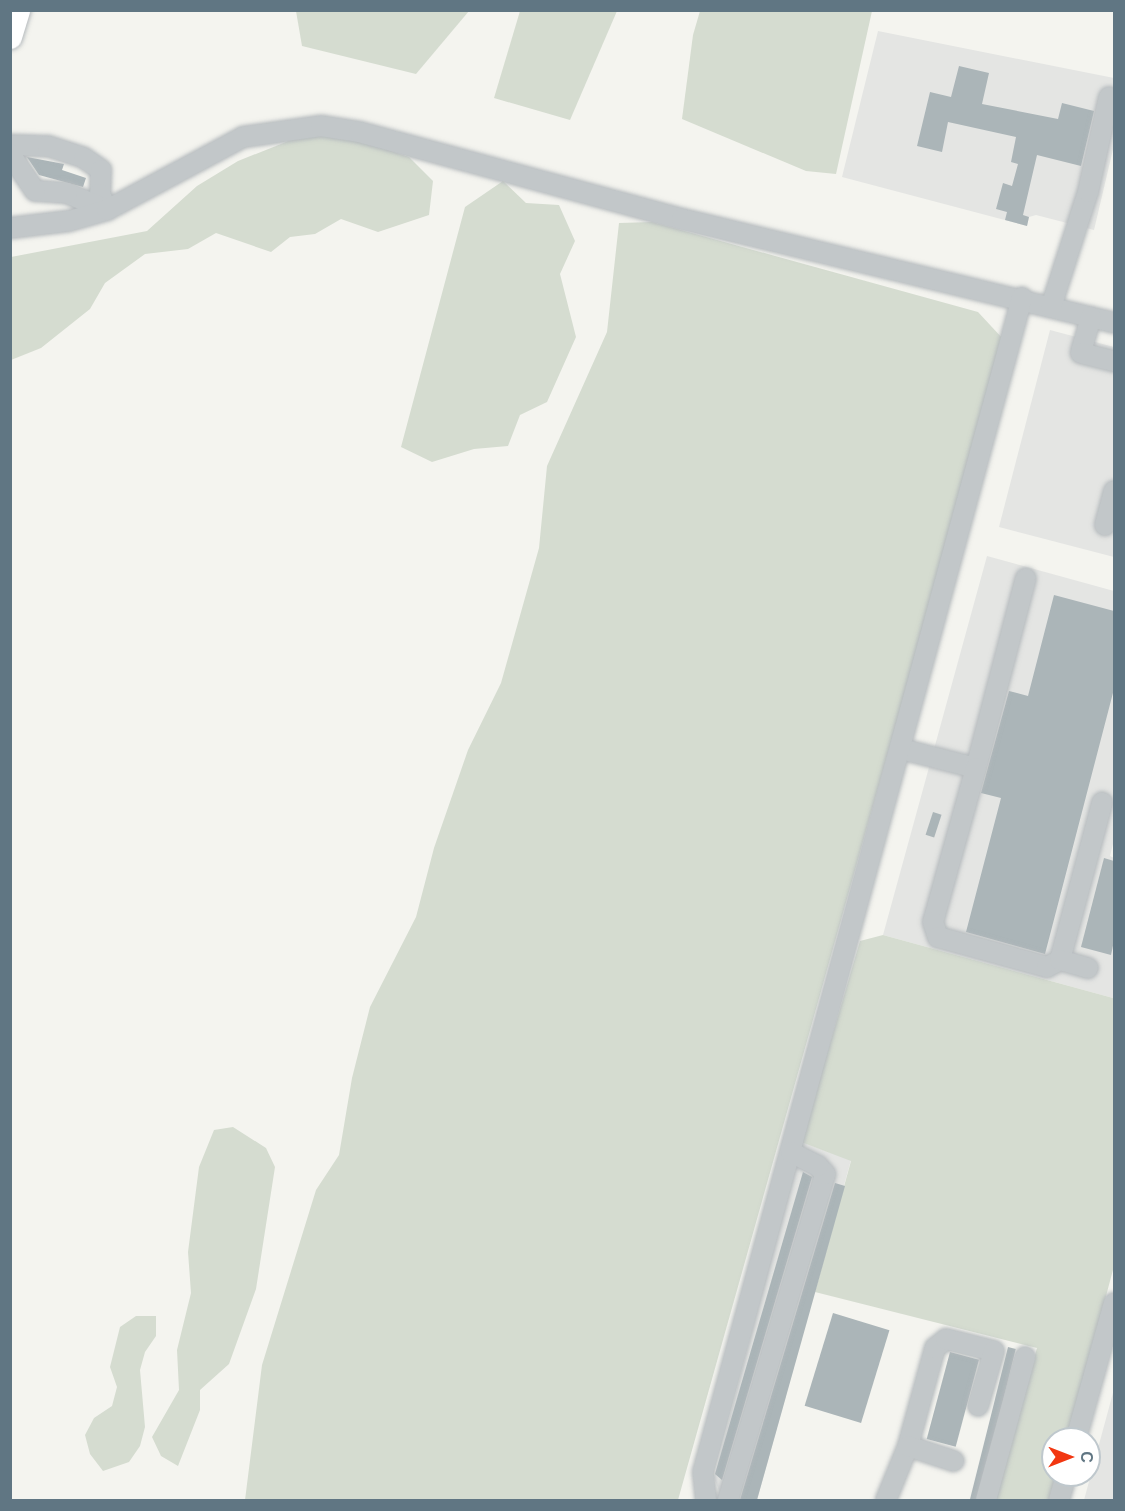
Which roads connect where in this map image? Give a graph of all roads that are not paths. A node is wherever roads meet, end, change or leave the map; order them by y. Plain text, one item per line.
1 (18, 10) edge
2 (10, 37) edge
3 (1109, 96) dead end
4 (10, 145) edge
5 (10, 154) edge
6 (107, 210) junction
7 (10, 216) edge
8 (19, 226) edge
9 (1022, 298) junction
10 (1051, 307) junction
11 (1091, 317) junction
12 (1114, 323) edge
13 (1114, 362) edge
14 (1114, 491) edge
15 (1105, 525) dead end
16 (1026, 578) dead end
17 (901, 749) junction
18 (976, 768) junction
19 (1102, 803) dead end
20 (1060, 960) junction
21 (1088, 968) dead end
22 (791, 1152) junction
23 (1114, 1303) edge
24 (1025, 1357) dead end
25 (978, 1406) dead end
26 (1079, 1427) edge
27 (908, 1446) junction
28 (954, 1461) dead end
29 (706, 1500) edge
30 (728, 1500) edge
31 (886, 1500) edge
32 (986, 1500) edge

1 - 2 main road
3 - 10 street
4 - 6 street
5 - 6 street
6 - 8 street
6 - 9 street
7 - 8 street
9 - 10 street
9 - 17 street
10 - 11 street
11 - 12 street
11 - 13 street
14 - 15 street
16 - 18 street
17 - 18 street
17 - 22 street
18 - 20 street
19 - 20 street
20 - 21 street
22 - 29 street
22 - 30 street
23 - 26 street
24 - 32 street
25 - 27 street
27 - 28 street
27 - 31 street

